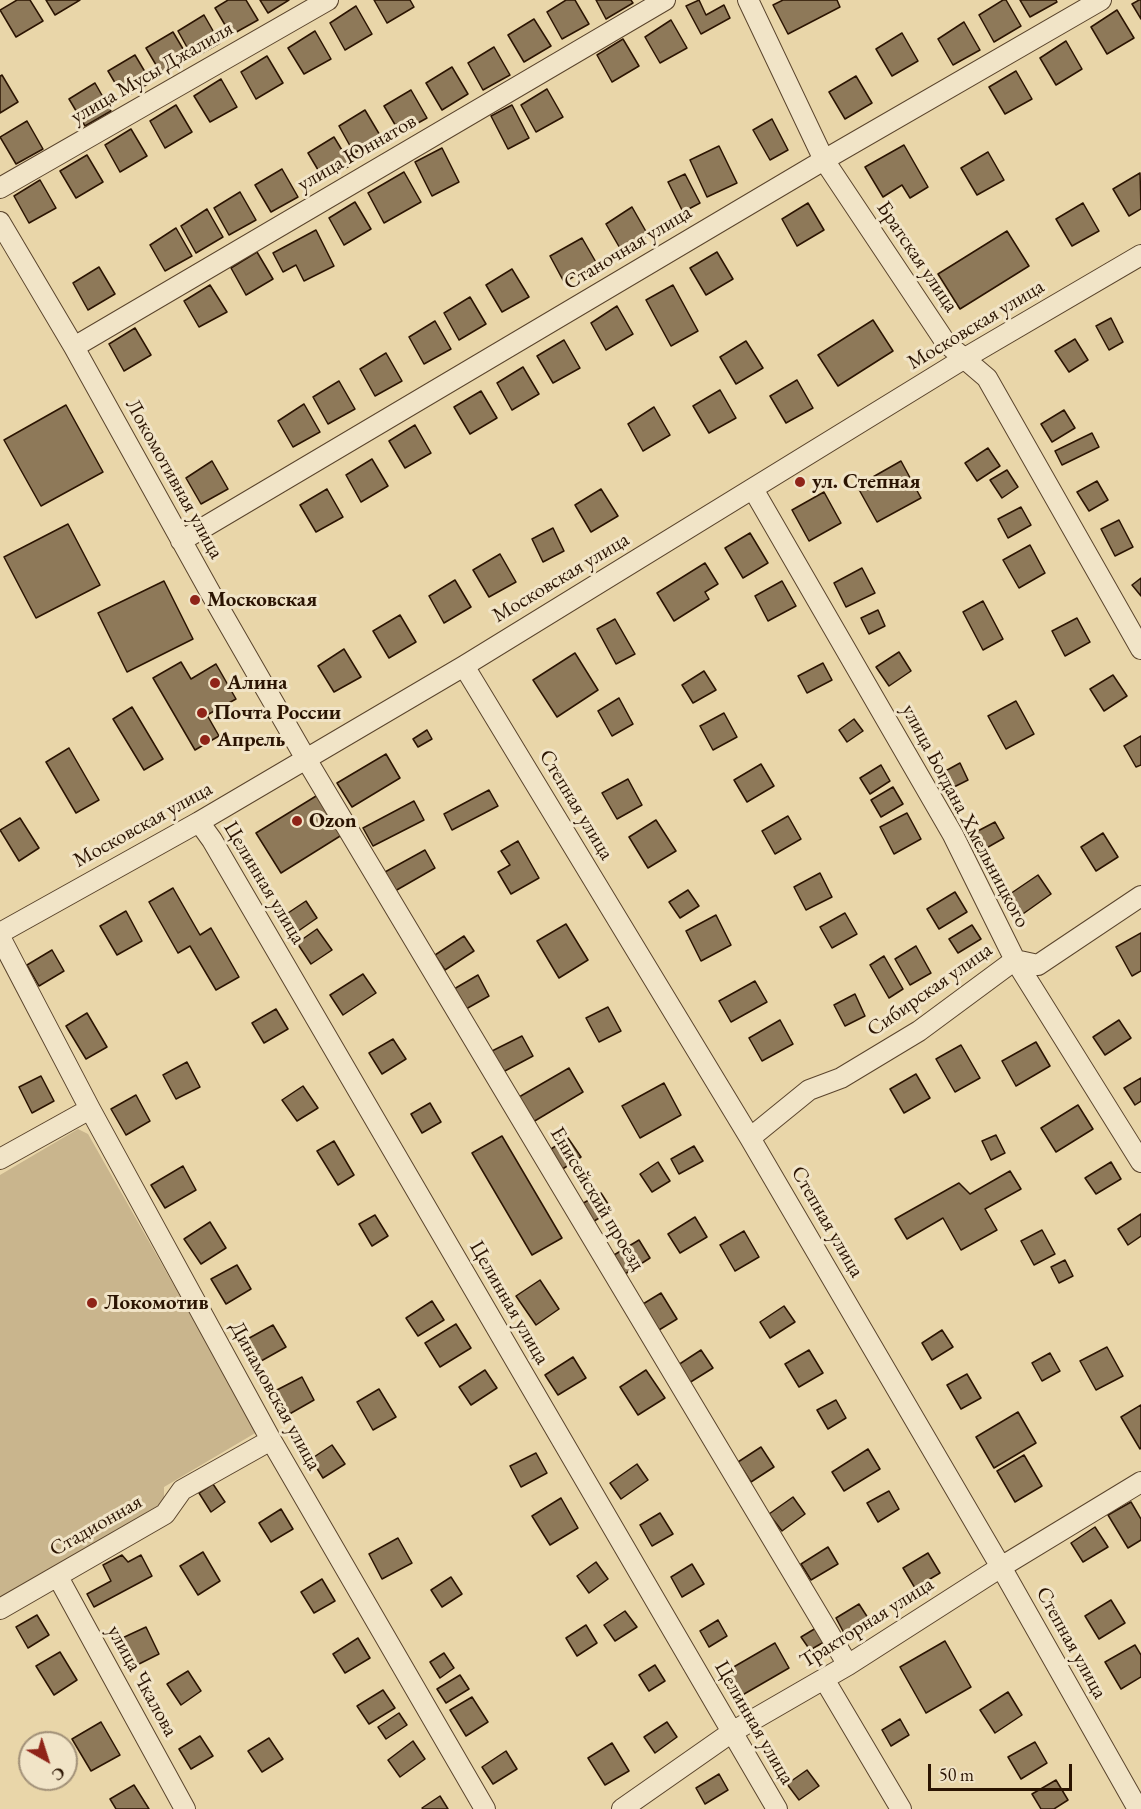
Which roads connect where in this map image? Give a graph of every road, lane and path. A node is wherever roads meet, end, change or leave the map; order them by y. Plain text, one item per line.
1 (328, 0) edge
2 (664, 0) edge
3 (748, 0) edge
4 (1101, 0) edge
5 (824, 160) junction
6 (0, 188) edge
7 (0, 222) edge
8 (1141, 255) edge
9 (74, 347) junction
10 (964, 358) junction
11 (753, 489) junction
12 (181, 541) junction
13 (1141, 649) edge
14 (464, 666) junction
15 (306, 759) junction
16 (199, 822) junction
17 (1141, 896) edge
18 (0, 935) edge
19 (1015, 960) junction
20 (90, 1108) junction
21 (750, 1138) junction
22 (0, 1159) edge
23 (1141, 1162) edge
24 (271, 1440) junction
25 (1141, 1482) edge
26 (1001, 1567) junction
27 (58, 1577) junction
28 (0, 1609) edge
29 (848, 1665) junction
30 (824, 1679) junction
31 (732, 1732) junction
32 (185, 1809) edge
33 (485, 1809) edge
34 (622, 1809) edge
35 (777, 1809) edge
36 (901, 1809) edge
37 (1138, 1809) edge

1 - 6 street, улица Мусы Джалиля
2 - 9 street, улица Юннатов
3 - 5 street, Братская улица
4 - 5 street, Станочная улица
5 - 10 street, Братская улица
5 - 12 street, Станочная улица
7 - 9 street, Локомотивная улица
8 - 10 street, Московская улица
9 - 12 street, Локомотивная улица
10 - 11 street, Московская улица
10 - 13 street, Братская улица
11 - 14 street, Московская улица
11 - 19 street, улица Богдана Хмельницкого
12 - 15 street, Локомотивная улица
14 - 15 street, Московская улица
14 - 21 street, Степная улица
15 - 16 street, Московская улица
15 - 29 street, Енисейский проезд
16 - 18 street, Московская улица
16 - 31 street, Целинная улица
17 - 19 street, Сибирская улица
18 - 20 street, Динамовская улица
19 - 21 street, Сибирская улица
19 - 23 street, улица Богдана Хмельницкого
20 - 22 street
20 - 24 street, Динамовская улица
21 - 26 street, Степная улица
24 - 27 street, Стадионная
24 - 33 street, Динамовская улица
25 - 26 street, Тракторная улица
26 - 29 street, Тракторная улица
26 - 37 street, Степная улица
27 - 28 street, Стадионная
27 - 32 street, улица Чкалова
29 - 30 street, Тракторная улица
30 - 31 street, Тракторная улица
30 - 36 street
31 - 34 street, Тракторная улица
31 - 35 street, Целинная улица

